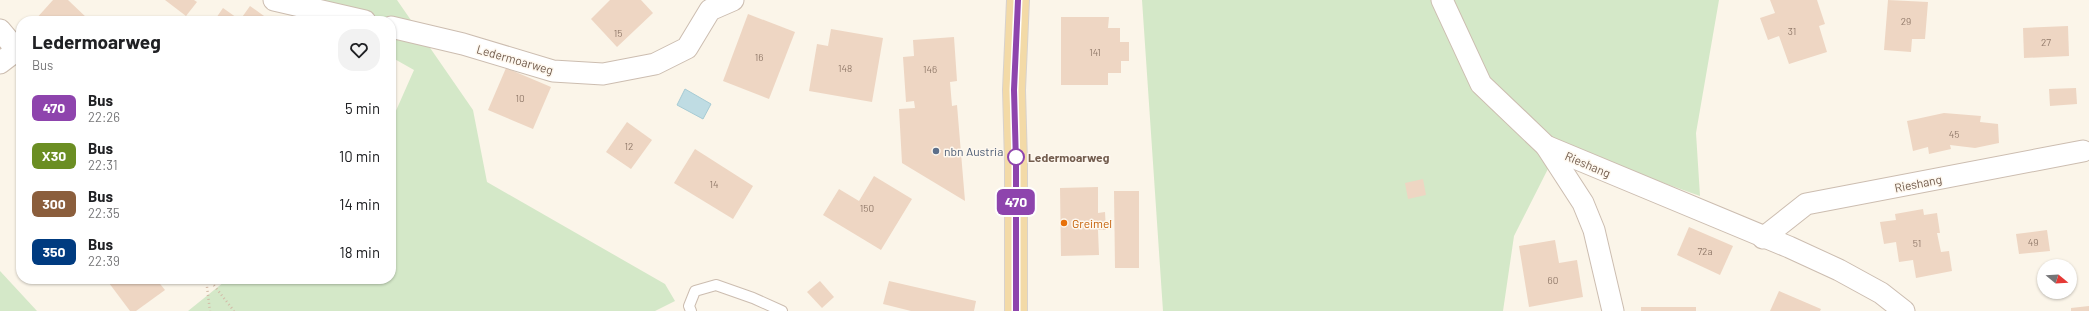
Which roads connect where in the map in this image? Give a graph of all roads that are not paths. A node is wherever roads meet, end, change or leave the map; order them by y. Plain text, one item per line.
1 (274, 0) edge
2 (733, 0) edge
3 (1018, 0) edge
4 (1442, 0) edge
5 (343, 16) edge
6 (396, 28) edge
7 (0, 30) edge
8 (16, 49) edge
9 (16, 54) edge
10 (0, 64) edge
11 (1546, 146) junction
12 (2083, 151) dead end
13 (1764, 238) junction
14 (691, 311) edge
15 (782, 311) edge
16 (1016, 311) edge
17 (1613, 311) edge
18 (1904, 311) edge

1 - 5 street
2 - 6 street, Ledermoarweg
3 - 16 main road
4 - 11 street, Rieshang
7 - 8 street
9 - 10 street
11 - 13 street, Rieshang
11 - 17 street, Rieshang
12 - 13 street, Rieshang
13 - 18 street, Rieshang
14 - 15 lane

